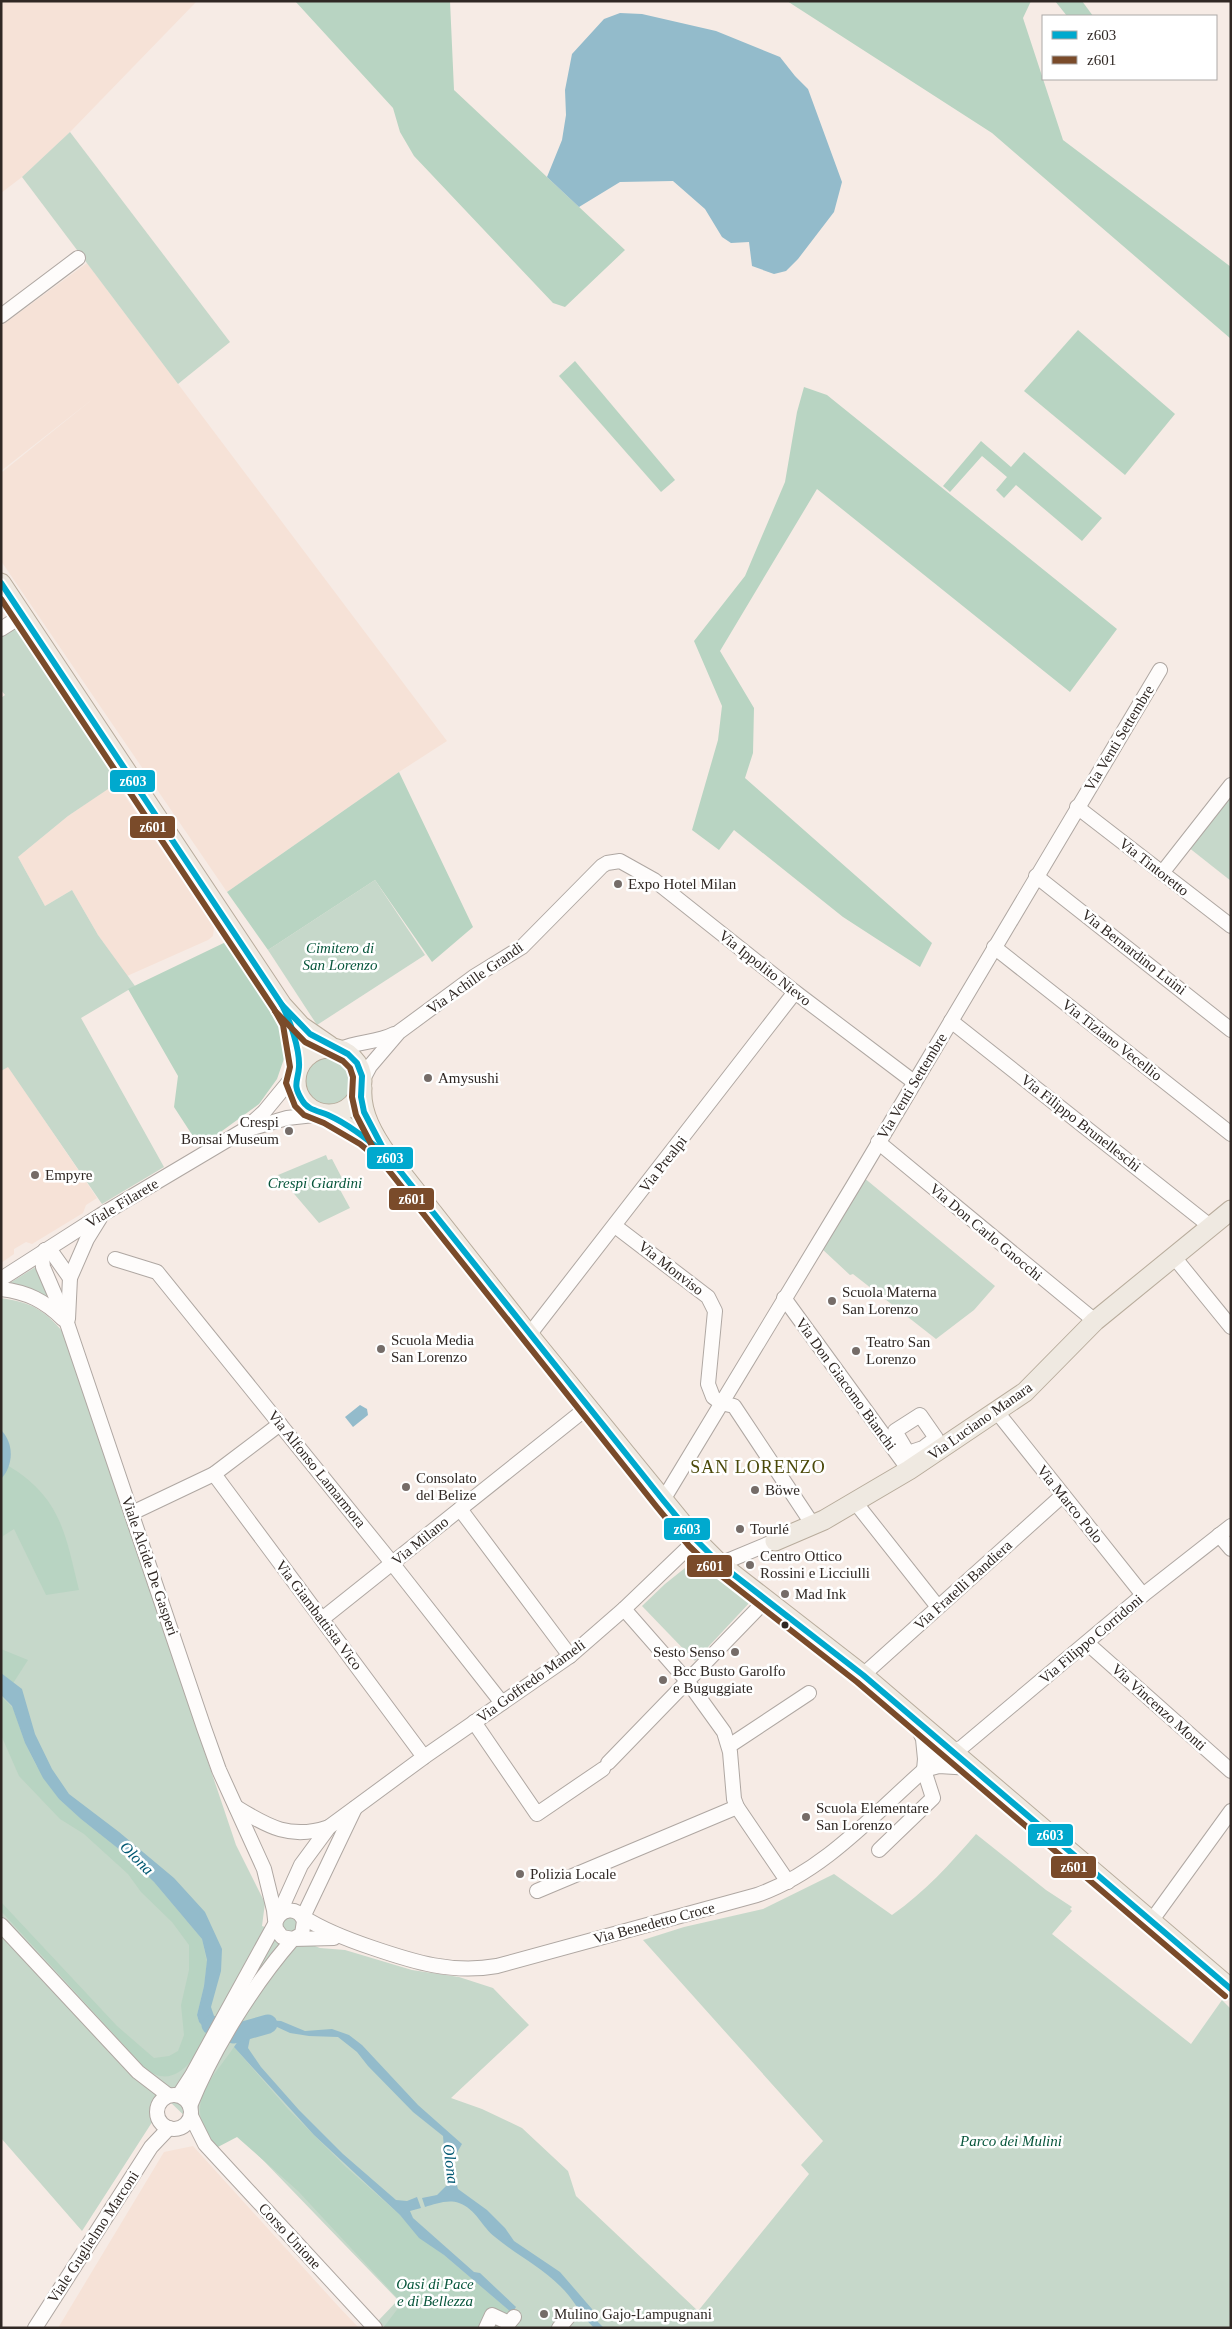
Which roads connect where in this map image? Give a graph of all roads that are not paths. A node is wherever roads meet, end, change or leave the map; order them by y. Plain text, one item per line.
1 (78, 258) dead end
2 (1, 316) edge
3 (1, 583) edge
4 (23, 615) junction
5 (1, 628) edge
6 (1160, 670) dead end
7 (1231, 785) edge
8 (1077, 807) junction
9 (613, 862) joint
10 (1162, 873) junction
11 (1036, 876) junction
12 (1231, 926) edge
13 (994, 947) junction
14 (795, 992) junction
15 (282, 1005) junction
16 (951, 1020) junction
17 (1231, 1030) edge
18 (399, 1032) junction
19 (335, 1048) junction
20 (298, 1070) junction
21 (914, 1082) junction
22 (362, 1085) junction
23 (326, 1114) junction
24 (244, 1130) junction
25 (1231, 1134) edge
26 (878, 1142) junction
27 (388, 1156) junction
28 (1231, 1210) edge
29 (101, 1215) junction
30 (615, 1226) junction
31 (1210, 1226) junction
32 (45, 1250) junction
33 (1174, 1256) junction
34 (115, 1259) dead end
35 (70, 1278) junction
36 (1, 1279) edge
37 (1, 1289) edge
38 (784, 1298) junction
39 (1094, 1321) junction
40 (67, 1323) junction
41 (1231, 1328) edge
42 (529, 1335) junction
43 (721, 1403) junction
44 (588, 1407) junction
45 (997, 1412) junction
46 (280, 1424) junction
47 (909, 1470) junction
48 (214, 1474) junction
49 (1063, 1495) junction
50 (663, 1500) junction
51 (855, 1502) junction
52 (460, 1509) junction
53 (132, 1514) junction
54 (813, 1525) junction
55 (1231, 1526) edge
56 (1219, 1535) junction
57 (696, 1540) junction
58 (775, 1541) joint
59 (1231, 1549) edge
60 (392, 1563) junction
61 (720, 1564) junction
62 (1143, 1595) junction
63 (766, 1600) junction
64 (938, 1607) junction
65 (624, 1609) junction
66 (322, 1620) junction
67 (1087, 1643) junction
68 (570, 1656) junction
69 (863, 1675) junction
70 (688, 1682) junction
71 (809, 1693) dead end
72 (502, 1703) junction
73 (914, 1719) junction
74 (474, 1722) junction
75 (729, 1746) junction
76 (952, 1751) junction
77 (424, 1757) junction
78 (939, 1766) junction
79 (971, 1768) junction
80 (924, 1770) junction
81 (1231, 1771) edge
82 (236, 1807) junction
83 (737, 1807) junction
84 (355, 1808) junction
85 (1231, 1811) edge
86 (328, 1827) junction
87 (879, 1850) dead end
88 (264, 1869) junction
89 (788, 1882) junction
90 (537, 1891) dead end
91 (286, 1897) junction
92 (301, 1915) junction
93 (276, 1920) junction
94 (1152, 1920) junction
95 (1, 1925) edge
96 (293, 1939) junction
97 (347, 1939) junction
98 (1231, 1989) edge
99 (239, 2003) junction
100 (196, 2078) junction
101 (165, 2103) junction
102 (190, 2111) junction
103 (174, 2128) junction
104 (205, 2144) junction
105 (151, 2147) junction
106 (568, 2316) dead end
107 (513, 2322) edge
108 (35, 2328) edge
109 (375, 2328) edge
110 (486, 2328) edge
111 (559, 2328) edge

1 - 2 street
3 - 4 main road
4 - 5 street
4 - 15 main road
6 - 8 street, Via Venti Settembre
7 - 10 street
8 - 10 street, Via Tintoretto
8 - 11 street, Via Venti Settembre
9 - 14 street, Via Ippolito Nievo
9 - 18 street, Via Achille Grandi
10 - 12 street, Via Tintoretto
11 - 13 street, Via Venti Settembre
11 - 17 street, Via Bernardino Luini
13 - 16 street, Via Venti Settembre
13 - 25 street, Via Tiziano Vecellio
14 - 21 street, Via Ippolito Nievo
14 - 30 street, Via Prealpi
15 - 19 main road
15 - 20 main road
16 - 21 street, Via Venti Settembre
16 - 31 street, Via Filippo Brunelleschi
18 - 19 street, Via Achille Grandi
18 - 22 street, Via Achille Grandi
19 - 20 main road
19 - 22 main road
20 - 23 main road
20 - 24 street, Viale Filarete
21 - 26 street, Via Venti Settembre
22 - 23 main road
22 - 27 main road
23 - 24 street, Viale Filarete
23 - 27 main road
24 - 29 street, Viale Filarete
26 - 38 street, Via Venti Settembre
26 - 39 street, Via Don Carlo Gnocchi
27 - 42 main road
28 - 31 main road, Via Luciano Manara
29 - 32 street, Viale Filarete
29 - 35 street, Viale Alcide De Gasperi
30 - 42 street, Via Prealpi
30 - 43 street, Via Monviso
31 - 33 main road, Via Luciano Manara
32 - 35 street
32 - 36 street, Viale Filarete
32 - 40 street, Viale Alcide De Gasperi
33 - 39 main road, Via Luciano Manara
33 - 41 street
34 - 46 street, Via Alfonso Lamarmora
35 - 40 street, Viale Alcide De Gasperi
37 - 40 street, Viale Alcide De Gasperi
38 - 43 street, Via Venti Settembre
38 - 47 street, Via Don Giacomo Bianchi
39 - 45 main road, Via Luciano Manara
40 - 53 street, Viale Alcide De Gasperi
42 - 44 main road
43 - 50 street, Via Venti Settembre
43 - 54 street
44 - 50 main road
44 - 52 street, Via Milano
45 - 47 main road, Via Luciano Manara
45 - 49 street, Via Marco Polo
46 - 48 street
46 - 60 street, Via Alfonso Lamarmora
47 - 51 main road, Via Luciano Manara
48 - 53 street
48 - 66 street, Via Giambattista Vico
49 - 62 street, Via Marco Polo
49 - 64 street, Via Fratelli Bandiera
50 - 57 main road
51 - 54 main road, Via Luciano Manara
51 - 64 street
52 - 60 street, Via Milano
52 - 68 street
53 - 82 street, Viale Alcide De Gasperi
54 - 58 main road, Via Luciano Manara
55 - 56 street, Via Filippo Corridoni
56 - 59 street
56 - 62 street, Via Filippo Corridoni
57 - 61 main road
57 - 65 street, Via Goffredo Mameli
58 - 61 street, Via Luciano Manara
60 - 66 street, Via Milano
60 - 72 street, Via Alfonso Lamarmora
61 - 63 main road
62 - 67 street, Via Filippo Corridoni
63 - 69 main road
63 - 70 street
64 - 69 street, Via Fratelli Bandiera
65 - 68 street, Via Goffredo Mameli
65 - 70 street
66 - 77 street, Via Giambattista Vico
67 - 76 street, Via Filippo Corridoni
67 - 81 street, Via Vincenzo Monti
68 - 72 street, Via Goffredo Mameli
69 - 73 main road
70 - 74 street
70 - 75 street
71 - 75 street
72 - 74 street, Via Goffredo Mameli
73 - 76 main road
73 - 80 street
74 - 77 street, Via Goffredo Mameli
75 - 83 street
76 - 78 street
76 - 79 main road
76 - 80 street, Via Benedetto Croce
77 - 84 street, Via Goffredo Mameli
78 - 79 street, Via Benedetto Croce
78 - 80 street, Via Benedetto Croce
79 - 94 main road
80 - 87 street
80 - 89 street, Via Benedetto Croce
82 - 86 street, Via Goffredo Mameli
82 - 88 street, Viale Alcide De Gasperi
83 - 89 street
83 - 90 street
84 - 86 street, Via Goffredo Mameli
84 - 92 street, Via Goffredo Mameli
85 - 94 street
86 - 91 street, Via Goffredo Mameli
88 - 91 street
88 - 93 street
89 - 97 street, Via Benedetto Croce
91 - 92 street
91 - 93 street, Via Goffredo Mameli
92 - 93 street
92 - 96 street
92 - 97 street, Via Benedetto Croce
93 - 96 street
93 - 99 street, Viale Guglielmo Marconi
94 - 98 main road
95 - 101 street
96 - 97 street, Via Benedetto Croce
96 - 99 street, Viale Guglielmo Marconi
99 - 100 street, Viale Guglielmo Marconi
100 - 101 street, Viale Guglielmo Marconi
100 - 102 street, Viale Guglielmo Marconi
101 - 102 street
101 - 103 street
101 - 105 street, Viale Guglielmo Marconi
102 - 103 street, Viale Guglielmo Marconi
102 - 104 street, Corso Unione
103 - 104 street, Corso Unione
103 - 105 street, Viale Guglielmo Marconi
104 - 109 street, Corso Unione
105 - 108 street, Viale Guglielmo Marconi
106 - 111 street
107 - 110 street

